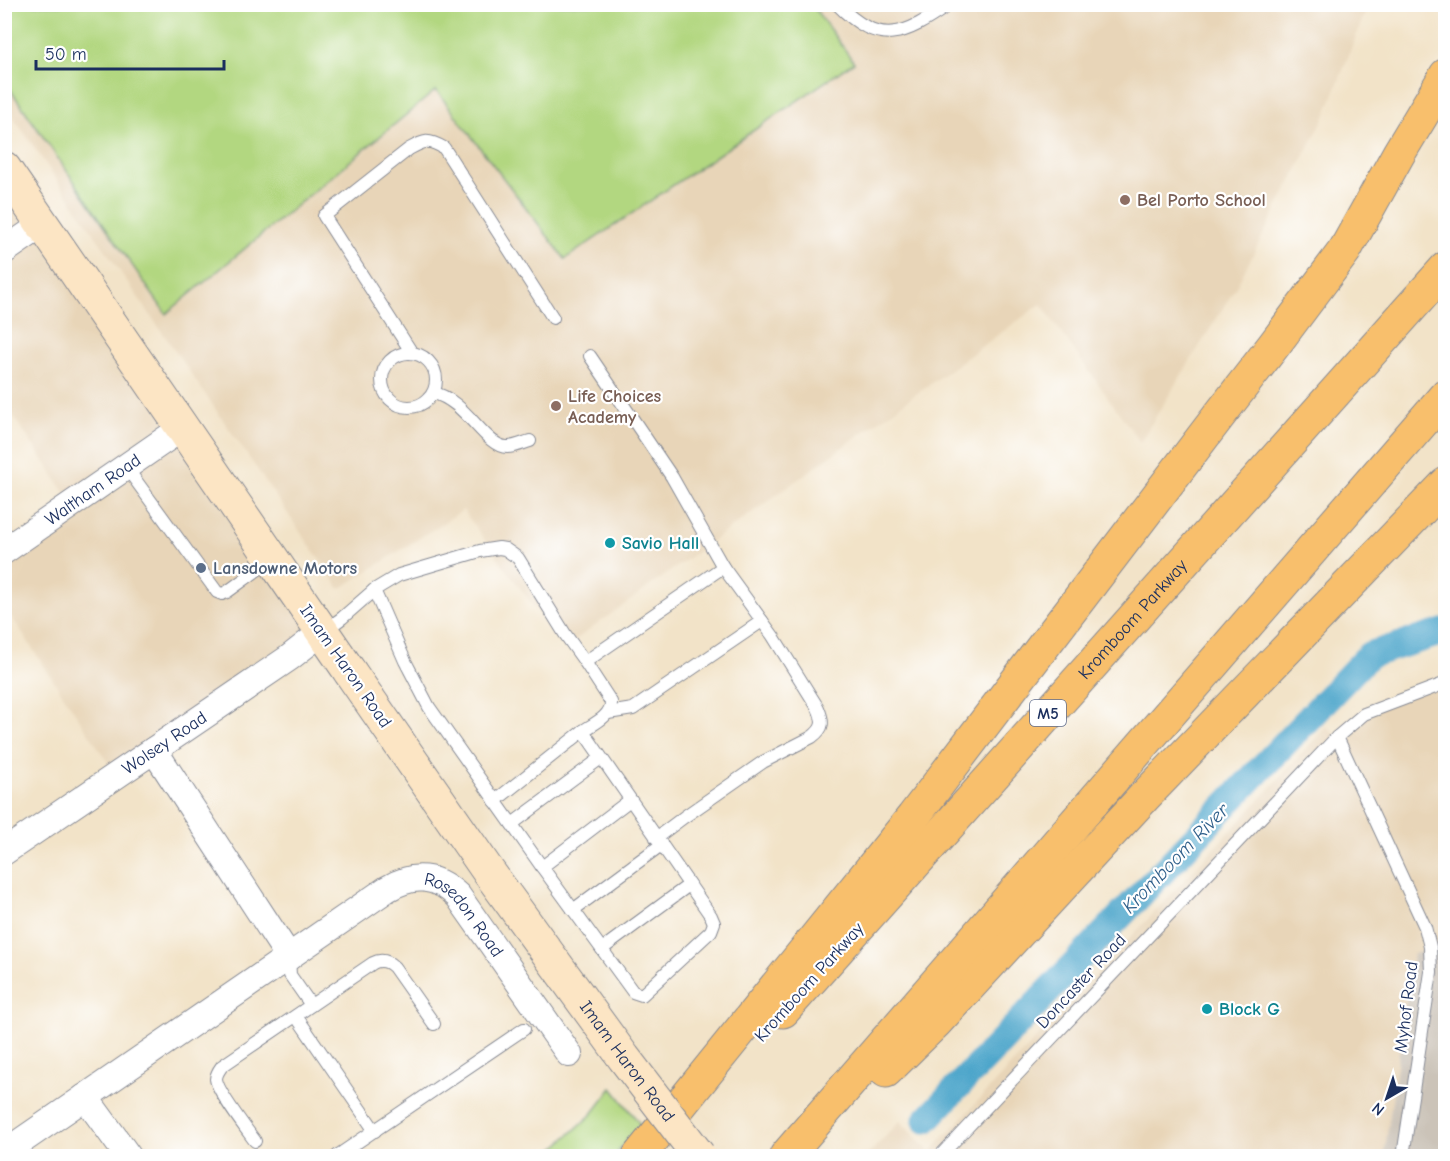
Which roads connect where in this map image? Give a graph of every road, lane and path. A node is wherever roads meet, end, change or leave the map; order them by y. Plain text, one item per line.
1 (837, 4) edge
2 (950, 4) edge
3 (1446, 75) edge
4 (4, 168) edge
5 (43, 224) junction
6 (4, 251) edge
7 (1446, 268) edge
8 (553, 318) dead end
9 (412, 353) junction
10 (590, 356) dead end
11 (433, 393) junction
12 (1446, 395) edge
13 (182, 428) junction
14 (530, 441) dead end
15 (126, 467) junction
16 (1446, 484) edge
17 (4, 551) edge
18 (272, 560) junction
19 (723, 567) junction
20 (374, 590) junction
21 (762, 621) junction
22 (322, 632) junction
23 (585, 662) junction
24 (1446, 683) edge
25 (608, 713) junction
26 (583, 731) junction
27 (1337, 736) junction
28 (154, 750) junction
29 (601, 758) junction
30 (495, 801) junction
31 (630, 801) junction
32 (512, 824) junction
33 (658, 841) junction
34 (4, 852) edge
35 (542, 867) junction
36 (689, 885) junction
37 (573, 910) junction
38 (602, 949) junction
39 (289, 957) junction
40 (311, 1005) junction
41 (296, 1016) junction
42 (434, 1024) dead end
43 (524, 1029) dead end
44 (570, 1054) dead end
45 (85, 1097) junction
46 (375, 1131) junction
47 (255, 1142) dead end
48 (4, 1153) edge
49 (128, 1156) edge
50 (337, 1156) edge
51 (639, 1156) edge
52 (650, 1156) edge
53 (699, 1156) edge
54 (788, 1156) edge
55 (940, 1156) edge
56 (1402, 1156) edge

1 - 2 lane
3 - 51 highway
4 - 5 street, Imam Haron Road
5 - 6 street
5 - 13 street, Imam Haron Road
7 - 52 highway, Kromboom Parkway / M5
8 - 9 lane
9 - 11 lane
9 - 11 lane
10 - 19 lane
11 - 14 lane
12 - 54 highway
13 - 15 street, Waltham Road
13 - 18 street, Imam Haron Road
15 - 17 street, Waltham Road
15 - 18 lane
16 - 54 highway
18 - 22 street, Imam Haron Road
19 - 21 lane
19 - 23 lane
20 - 22 lane
20 - 23 lane
20 - 30 lane
21 - 25 lane
21 - 33 lane
22 - 28 street, Wolsey Road
22 - 53 street, Imam Haron Road, bridge
23 - 25 lane
24 - 27 lane, Doncaster Road
25 - 26 lane
26 - 29 lane
26 - 30 lane
27 - 55 lane, Doncaster Road
27 - 56 lane, Myhof Road
28 - 34 street, Wolsey Road
28 - 39 street
29 - 31 lane
29 - 32 lane
30 - 32 lane
31 - 33 lane
31 - 35 lane
32 - 35 lane
33 - 36 lane
33 - 37 lane
35 - 37 lane
36 - 38 lane
36 - 38 lane
37 - 38 lane
39 - 40 lane
39 - 44 street, Rosedon Road
39 - 45 street, Rosedon Road
40 - 41 lane
40 - 42 lane
41 - 46 lane
41 - 47 lane
43 - 46 lane
45 - 48 street, Rosedon Road
45 - 49 street
46 - 50 lane

